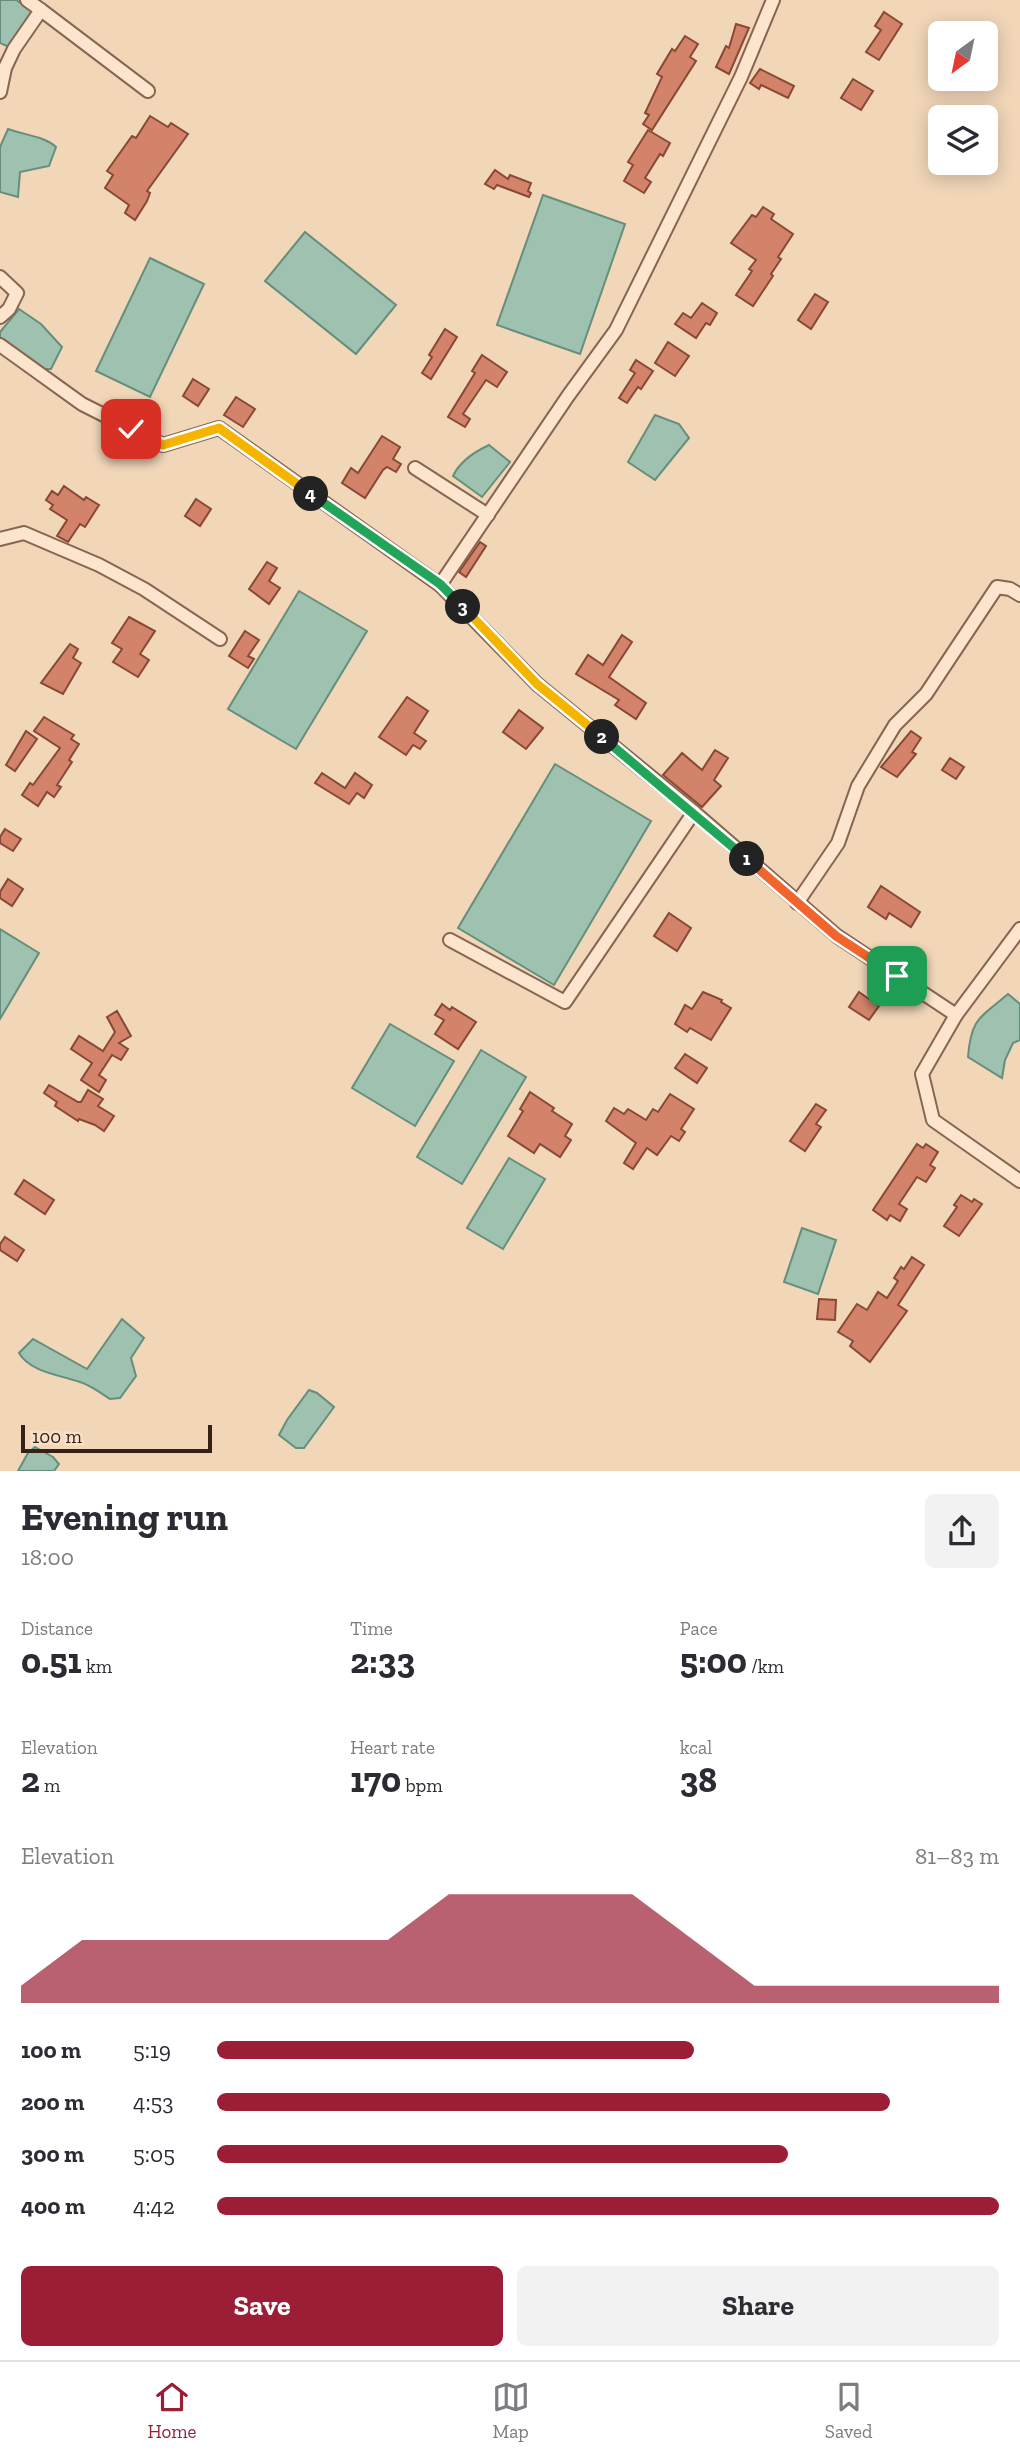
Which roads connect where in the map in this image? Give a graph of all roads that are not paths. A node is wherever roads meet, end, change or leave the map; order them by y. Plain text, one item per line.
1 (27, 0) edge
2 (773, 0) edge
3 (41, 10) junction
4 (148, 91) dead end
5 (0, 92) edge
6 (0, 277) edge
7 (0, 317) edge
8 (0, 345) edge
9 (415, 468) dead end
10 (488, 514) junction
11 (0, 539) edge
12 (440, 584) junction
13 (1020, 595) edge
14 (219, 639) dead end
15 (694, 812) junction
16 (797, 903) junction
17 (1020, 929) edge
18 (450, 940) dead end
19 (956, 1015) junction
20 (1020, 1181) edge

1 - 3 street
2 - 10 street
3 - 4 street
3 - 5 street
6 - 7 street
8 - 12 street
9 - 10 street
10 - 12 street
11 - 14 street
12 - 15 street
13 - 16 street
15 - 16 street
15 - 18 street
16 - 19 street
17 - 19 street
19 - 20 street

